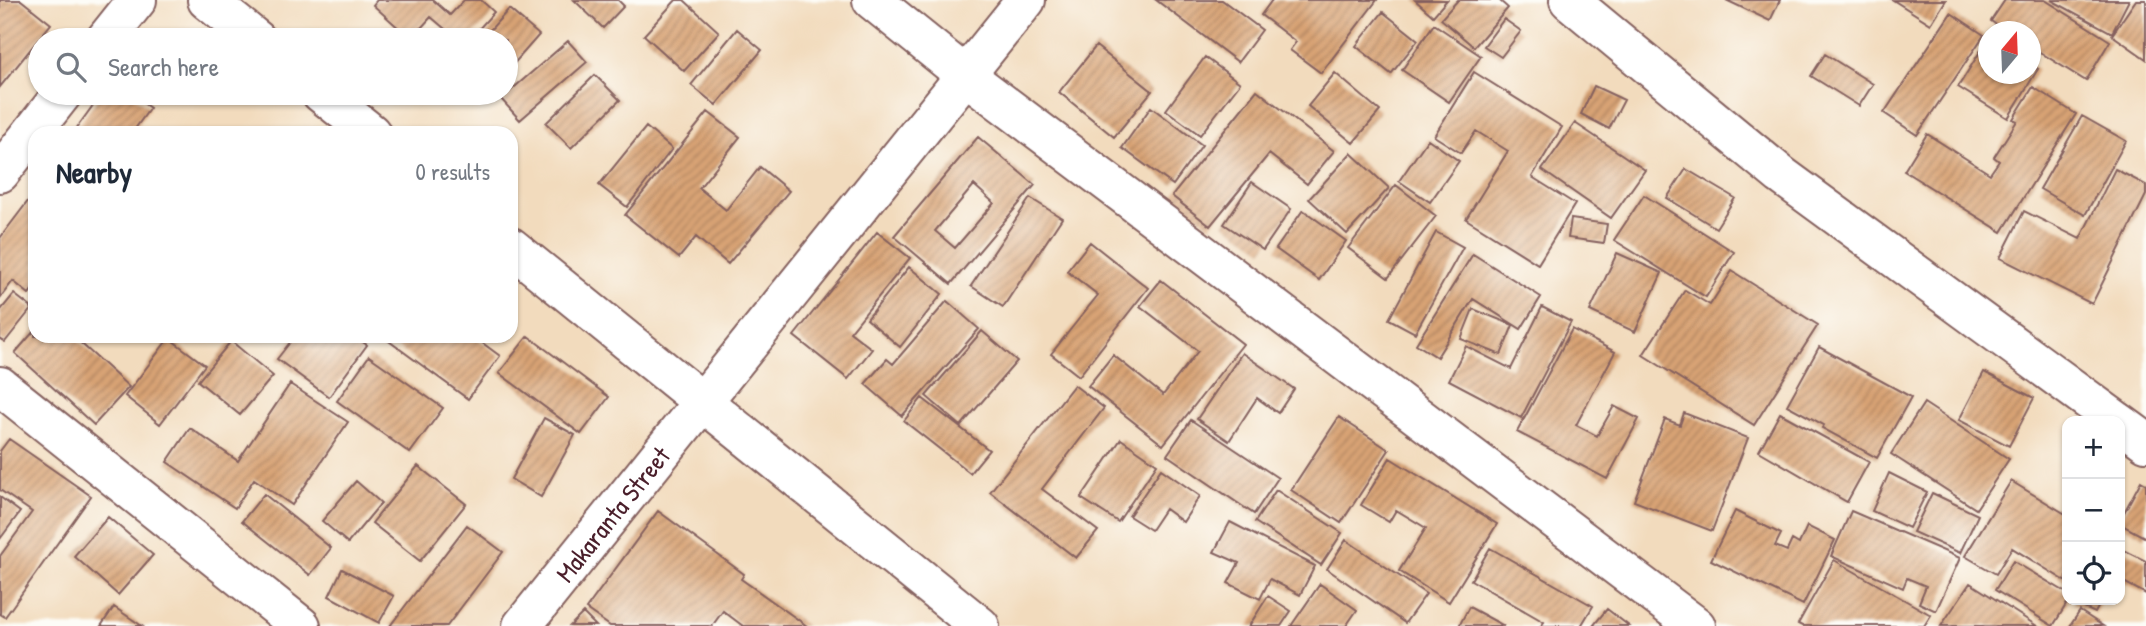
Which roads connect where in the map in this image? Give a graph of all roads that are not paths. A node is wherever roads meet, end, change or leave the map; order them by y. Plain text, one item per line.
1 (137, 0) edge
2 (207, 0) edge
3 (872, 0) edge
4 (1026, 0) edge
5 (1569, 0) edge
6 (115, 28) edge
7 (242, 28) edge
8 (965, 75) junction
9 (54, 105) edge
10 (336, 105) edge
11 (37, 126) edge
12 (361, 126) edge
13 (28, 137) edge
14 (0, 173) edge
15 (518, 253) edge
16 (0, 386) edge
17 (702, 403) junction
18 (2110, 416) edge
19 (2125, 427) edge
20 (2146, 442) edge
21 (301, 626) edge
22 (522, 626) edge
23 (980, 626) edge
24 (1696, 626) edge

1 - 6 street
2 - 7 street
3 - 8 street
4 - 8 street, Makaranta Street
5 - 18 street
8 - 17 street, Makaranta Street
8 - 24 street
9 - 11 street
10 - 12 street
13 - 14 street
15 - 17 street
16 - 21 street
17 - 22 street, Makaranta Street
17 - 23 street
19 - 20 street

